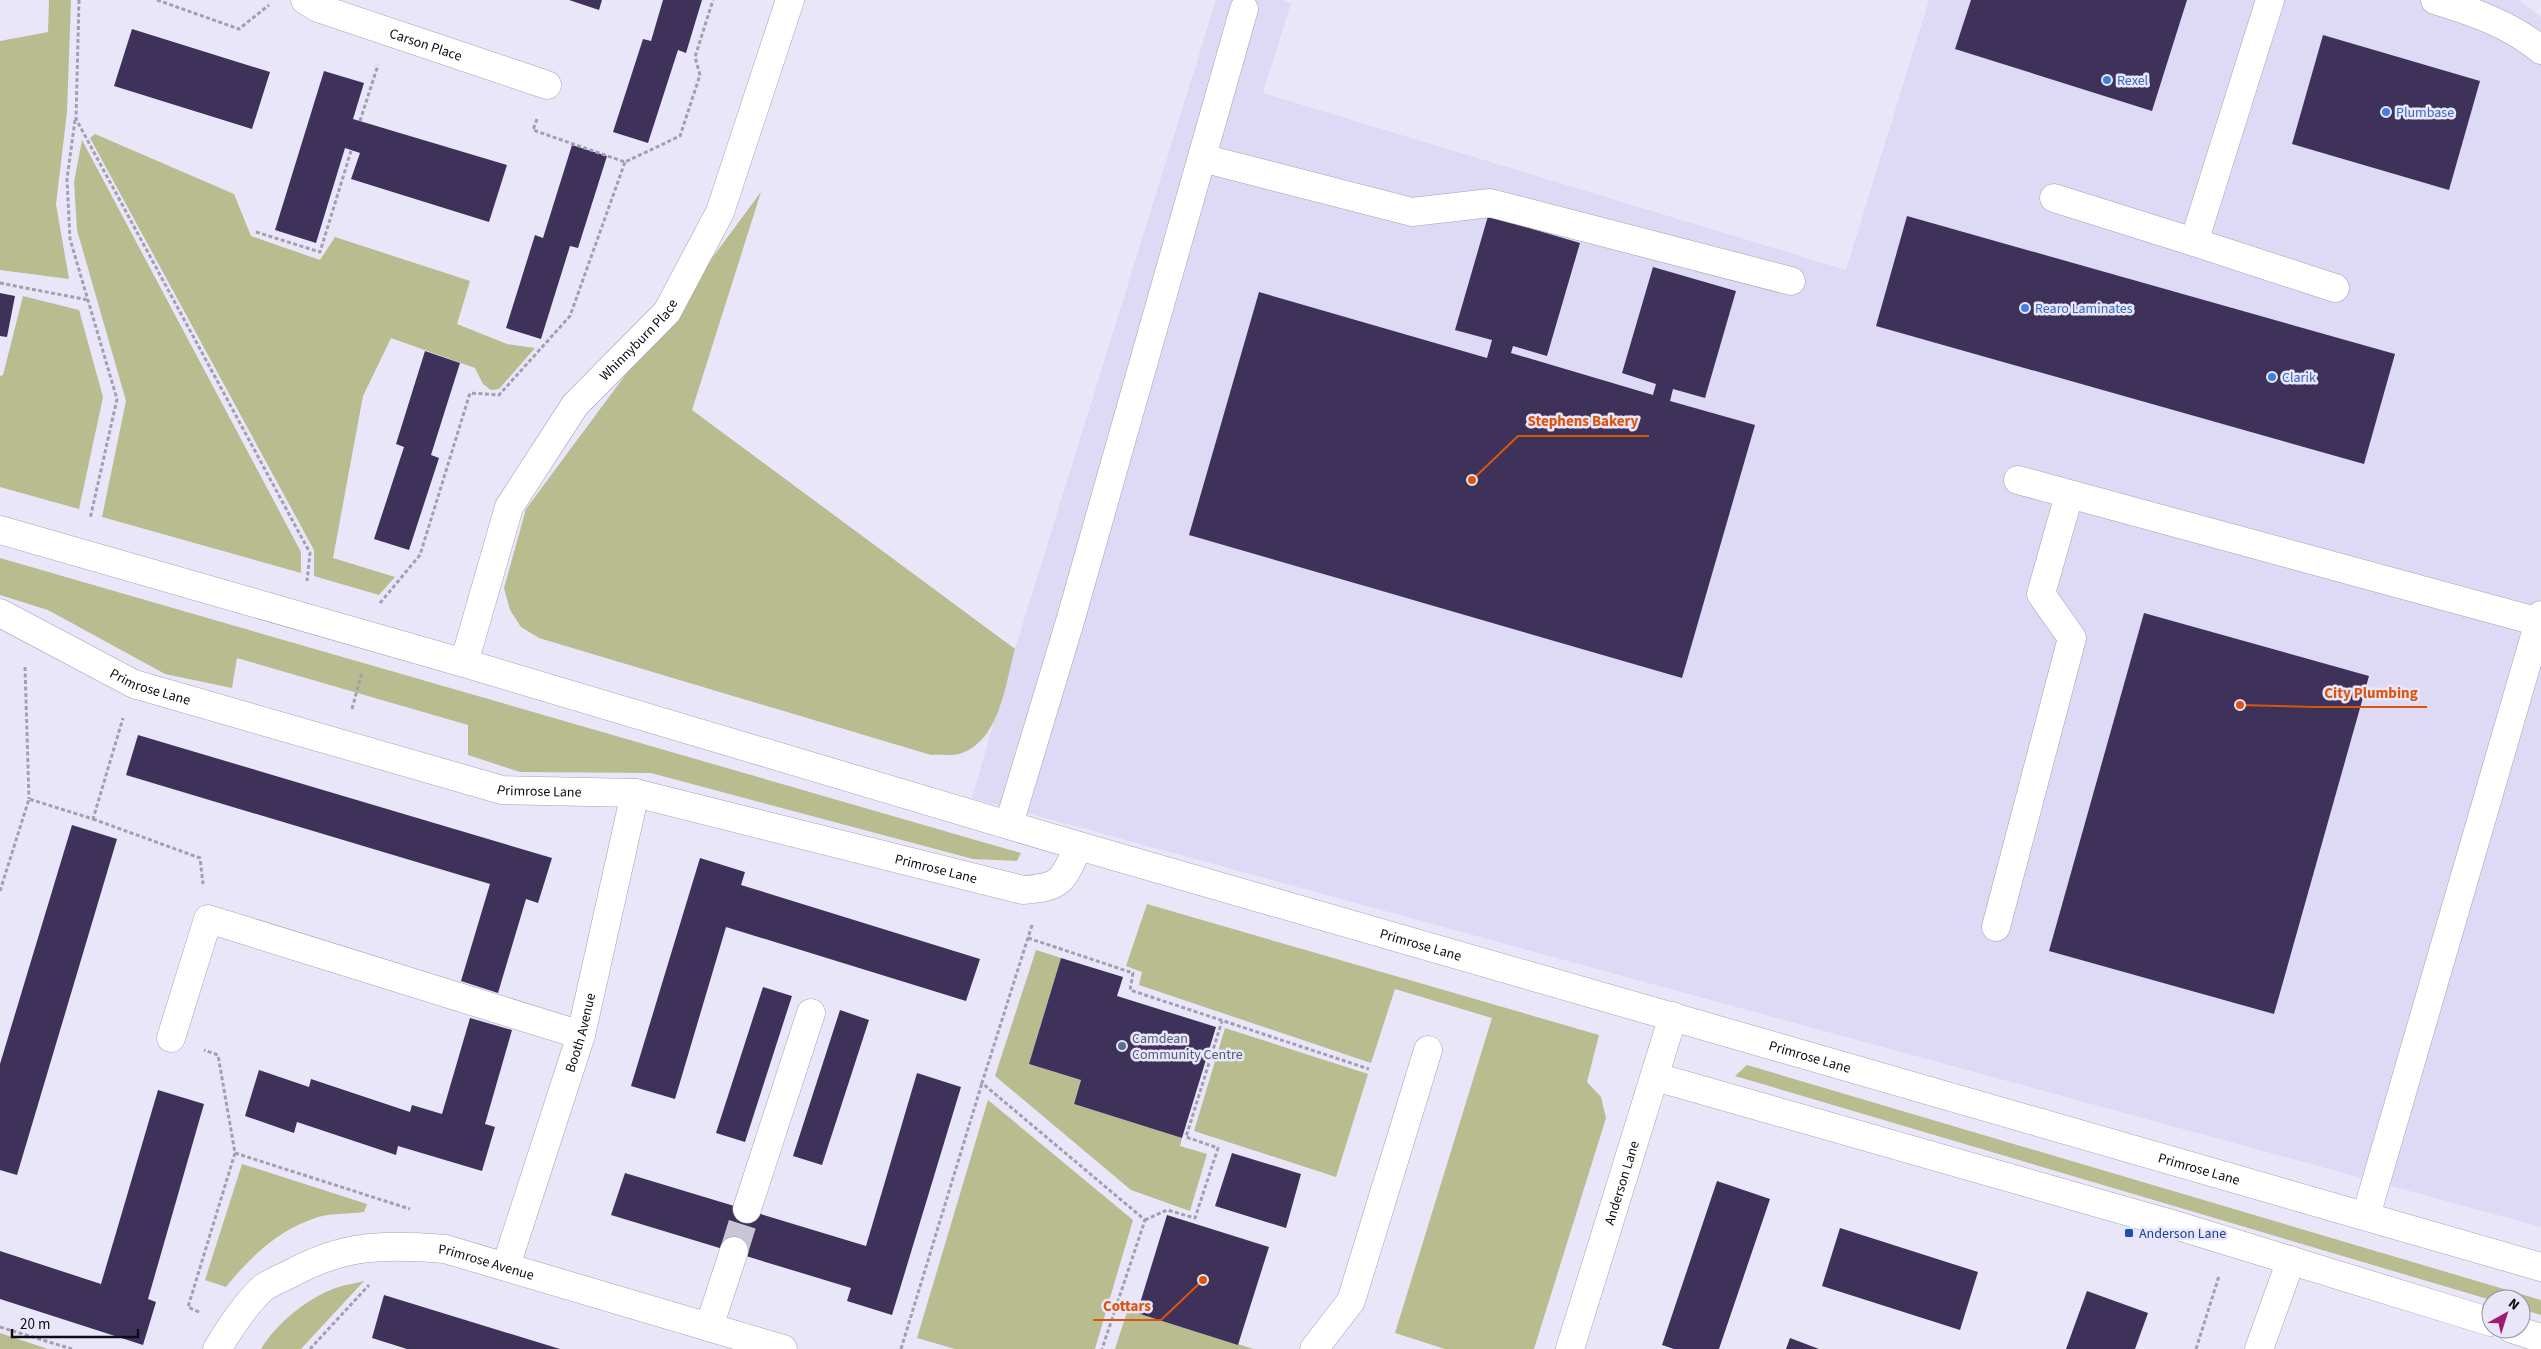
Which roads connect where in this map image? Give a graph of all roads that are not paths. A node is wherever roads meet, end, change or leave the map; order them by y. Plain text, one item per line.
1 (305, 0) edge
2 (790, 0) edge
3 (2270, 0) edge
4 (2435, 0) edge
5 (1244, 9) dead end
6 (2541, 50) edge
7 (547, 85) road end
8 (1202, 158) junction
9 (2054, 198) dead end
10 (2194, 242) junction
11 (1791, 281) dead end
12 (2335, 288) dead end
13 (2018, 480) dead end
14 (2069, 495) junction
15 (0, 530) edge
16 (12, 619) edge
17 (2540, 619) edge
18 (464, 663) junction
19 (635, 793) junction
20 (1009, 824) junction
21 (1079, 846) junction
22 (1996, 927) dead end
23 (811, 1013) dead end
24 (1673, 1016) junction
25 (581, 1036) junction
26 (171, 1038) road end
27 (1428, 1050) dead end
28 (1656, 1077) junction
29 (747, 1210) tunnel mouth
30 (2366, 1216) junction
31 (734, 1251) tunnel mouth
32 (2291, 1260) junction
33 (506, 1266) junction
34 (2541, 1267) edge
35 (2481, 1319) edge
36 (709, 1326) junction
37 (223, 1339) edge
38 (783, 1349) edge
39 (1314, 1349) edge
40 (1570, 1349) edge
41 (2260, 1349) edge

1 - 7 street, Carson Place
2 - 18 street, Whinnyburn Place
3 - 10 street
4 - 6 street
5 - 8 street
8 - 11 street
8 - 20 street
9 - 10 street
10 - 12 street
13 - 14 street
14 - 17 street
14 - 22 street
15 - 18 street, Primrose Lane
16 - 19 street, Primrose Lane
17 - 30 street
18 - 20 street, Primrose Lane
19 - 21 street, Primrose Lane
19 - 25 street, Booth Avenue
20 - 21 street, Primrose Lane
21 - 24 street, Primrose Lane
23 - 29 street
24 - 28 street, Anderson Lane
24 - 30 street, Primrose Lane
25 - 26 street
25 - 33 street, Booth Avenue
27 - 39 street
28 - 32 street
28 - 40 street, Anderson Lane
30 - 34 street, Primrose Lane
31 - 36 street
32 - 35 street
32 - 41 street
33 - 36 street, Primrose Avenue
33 - 37 street, Primrose Avenue
36 - 38 street, Primrose Avenue

